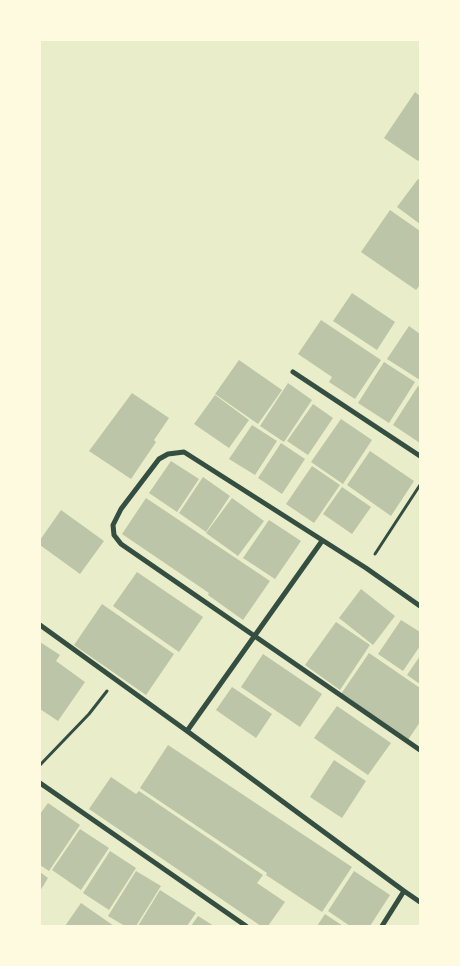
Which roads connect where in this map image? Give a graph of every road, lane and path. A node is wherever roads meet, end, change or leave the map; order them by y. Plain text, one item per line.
1 (293, 372) dead end
2 (420, 456) edge
3 (420, 485) edge
4 (322, 540) junction
5 (366, 568) junction
6 (420, 606) edge
7 (40, 624) edge
8 (254, 636) junction
9 (116, 678) junction
10 (187, 731) junction
11 (420, 750) edge
12 (40, 765) edge
13 (40, 783) edge
14 (404, 891) junction
15 (420, 902) edge
16 (246, 926) edge
17 (382, 926) edge

1 - 2 street
3 - 5 path
4 - 5 street
4 - 8 street
4 - 8 street
5 - 6 street
7 - 9 street
8 - 10 street
8 - 11 street
9 - 10 street
9 - 12 path
10 - 14 street
13 - 16 street
14 - 15 street
14 - 17 street

